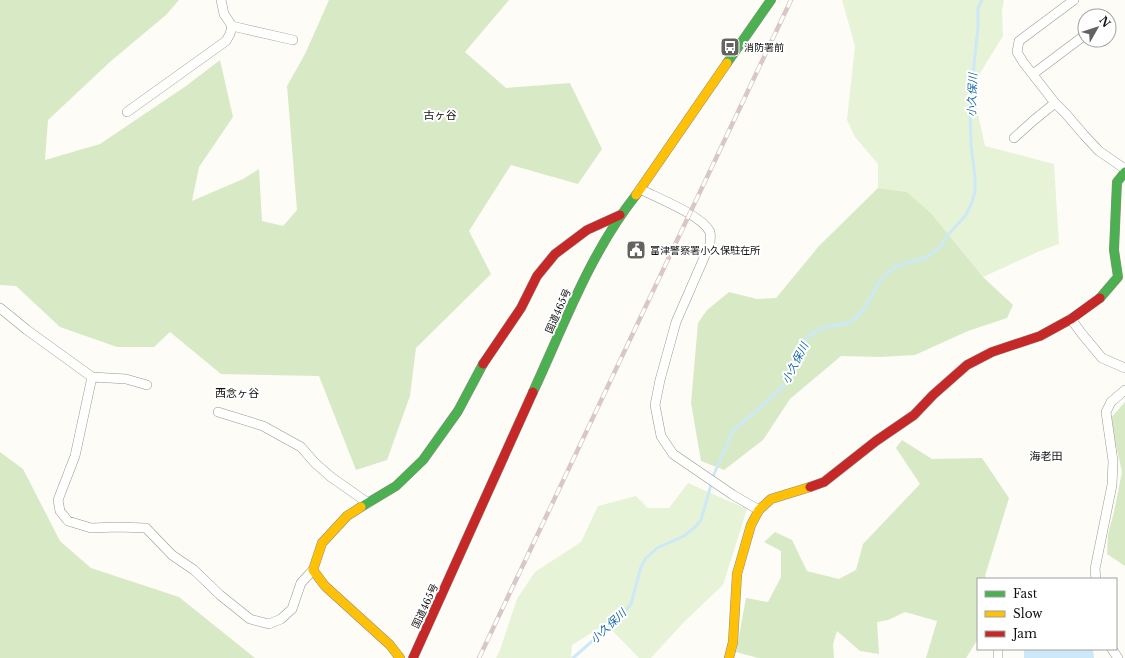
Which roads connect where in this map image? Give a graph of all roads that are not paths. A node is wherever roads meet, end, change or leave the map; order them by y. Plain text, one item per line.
1 (221, 0) edge
2 (771, 0) edge
3 (1074, 0) edge
4 (232, 26) junction
5 (293, 40) dead end
6 (1077, 41) edge
7 (1033, 74) junction
8 (1055, 103) junction
9 (127, 112) dead end
10 (1014, 138) dead end
11 (1125, 169) edge
12 (1125, 172) edge
13 (640, 189) junction
14 (620, 215) junction
15 (0, 308) edge
16 (1072, 319) junction
17 (1125, 368) edge
18 (92, 377) junction
19 (147, 385) dead end
20 (1125, 391) edge
21 (218, 412) dead end
22 (368, 502) junction
23 (759, 510) junction
24 (313, 570) junction
25 (1096, 578) edge
26 (400, 658) edge
27 (413, 658) edge
28 (729, 658) edge

1 - 4 street
2 - 13 main road, 国道465号
3 - 7 street
4 - 5 street
4 - 9 street
6 - 7 street
7 - 8 street
8 - 10 street
8 - 11 street
12 - 16 main road
13 - 14 main road, 国道465号
13 - 23 street
14 - 22 main road
14 - 27 main road, 国道465号
15 - 18 street
16 - 17 street
16 - 23 main road
18 - 19 street
18 - 24 street
20 - 25 street
21 - 22 street
22 - 24 main road
23 - 28 main road
24 - 26 main road

